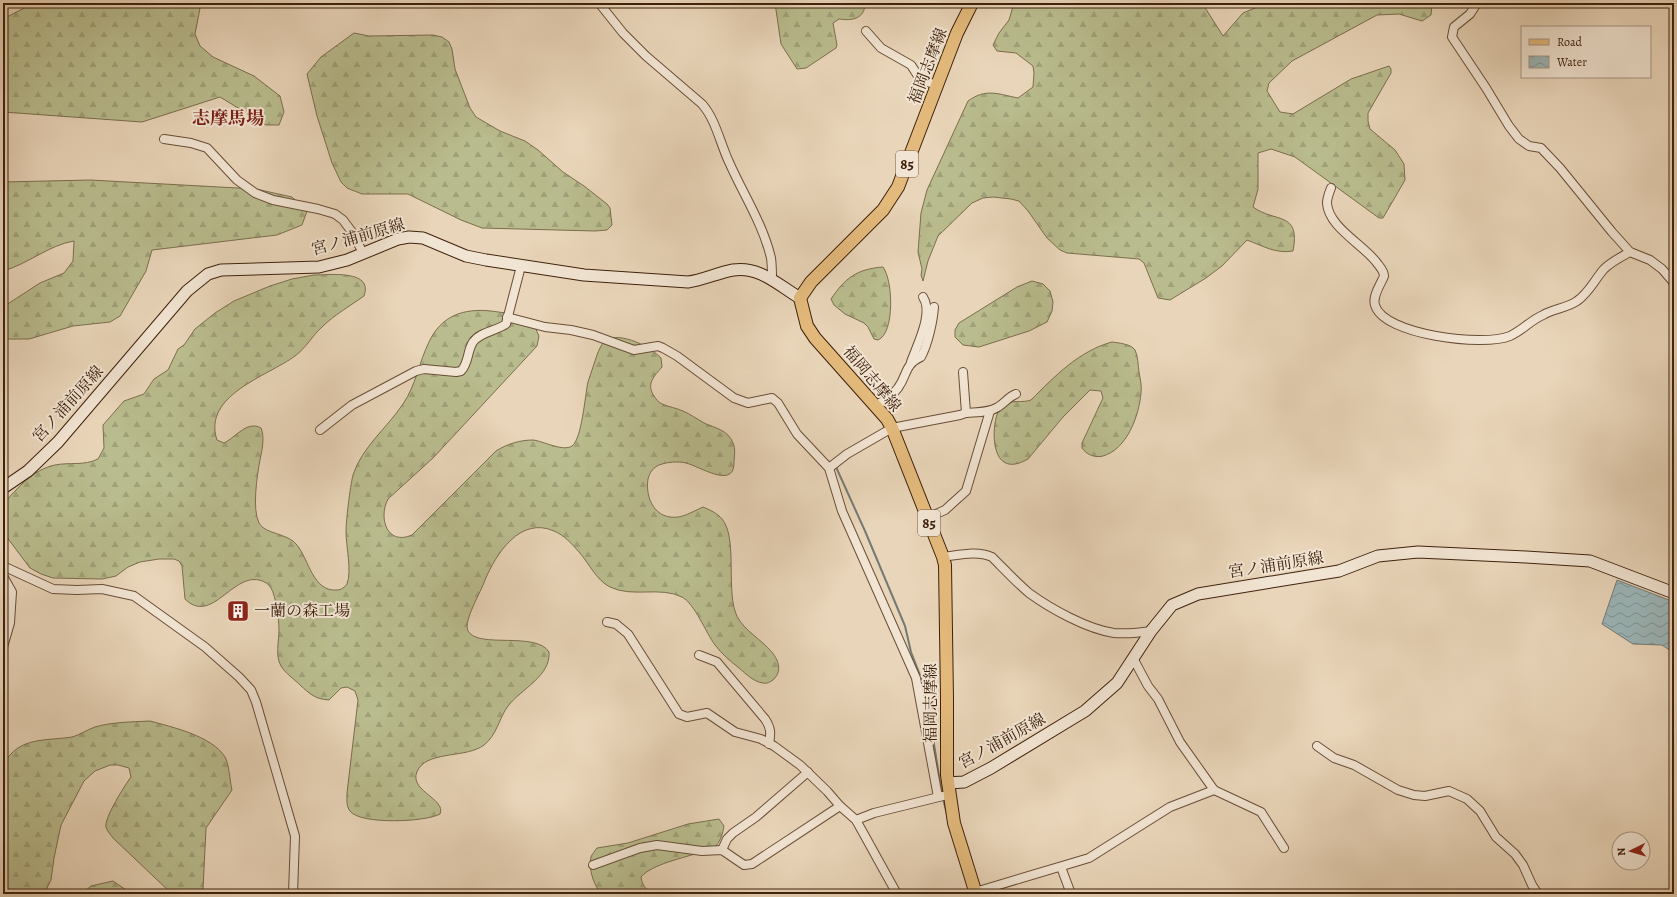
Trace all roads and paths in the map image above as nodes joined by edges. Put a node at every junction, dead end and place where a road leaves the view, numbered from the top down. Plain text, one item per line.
1 (599, 3) edge
2 (972, 3) edge
3 (1477, 3) edge
4 (866, 31) dead end
5 (936, 85) junction
6 (164, 139) dead end
7 (1331, 188) dead end
8 (1630, 252) junction
9 (363, 253) junction
10 (521, 266) junction
11 (772, 280) junction
12 (1674, 283) edge
13 (923, 297) dead end
14 (800, 298) junction
15 (934, 307) dead end
16 (507, 317) junction
17 (911, 362) junction
18 (963, 372) dead end
19 (1016, 394) dead end
20 (876, 405) junction
21 (990, 411) junction
22 (966, 413) junction
23 (892, 428) junction
24 (320, 430) dead end
25 (829, 468) junction
26 (3, 488) edge
27 (927, 518) junction
28 (943, 557) junction
29 (3, 566) edge
30 (3, 576) edge
31 (1674, 593) edge
32 (607, 622) dead end
33 (1151, 631) junction
34 (3, 647) edge
35 (699, 655) dead end
36 (1133, 658) junction
37 (769, 744) junction
38 (1317, 746) dead end
39 (808, 772) junction
40 (1214, 790) junction
41 (945, 792) junction
42 (840, 806) junction
43 (856, 820) junction
44 (1284, 848) dead end
45 (722, 850) junction
46 (593, 865) dead end
47 (1061, 867) junction
48 (976, 893) edge
49 (292, 894) edge
50 (897, 894) edge
51 (1071, 894) edge
52 (1538, 894) edge

1 - 11 street
2 - 5 main road, 福岡志摩線 / 85
3 - 8 street
4 - 5 street
5 - 14 main road, 福岡志摩線 / 85
6 - 9 street
7 - 8 street
8 - 12 street
9 - 10 main road, 宮ノ浦前原線
9 - 26 main road, 宮ノ浦前原線
10 - 11 main road, 宮ノ浦前原線
10 - 16 street
11 - 14 main road, 宮ノ浦前原線
13 - 17 street
14 - 20 main road, 福岡志摩線 / 85
15 - 17 street
16 - 24 street
16 - 25 street
17 - 20 street
18 - 22 street
19 - 21 street
20 - 23 main road, 福岡志摩線 / 85
21 - 22 street
21 - 27 street
22 - 23 street
23 - 25 street
23 - 27 main road, 福岡志摩線 / 85
25 - 41 street
27 - 28 main road, 福岡志摩線 / 85
28 - 33 street
28 - 41 main road, 福岡志摩線 / 85
29 - 49 street
30 - 34 street
31 - 33 main road, 宮ノ浦前原線
32 - 37 street
33 - 36 main road, 宮ノ浦前原線
35 - 37 street
36 - 40 street
36 - 41 main road, 宮ノ浦前原線
37 - 39 street
38 - 52 street
39 - 42 street
39 - 45 street
40 - 44 street
40 - 47 street
41 - 43 street
41 - 48 main road, 福岡志摩線 / 85
42 - 43 street
42 - 45 street
43 - 50 street
45 - 46 street
47 - 48 street
47 - 51 street

